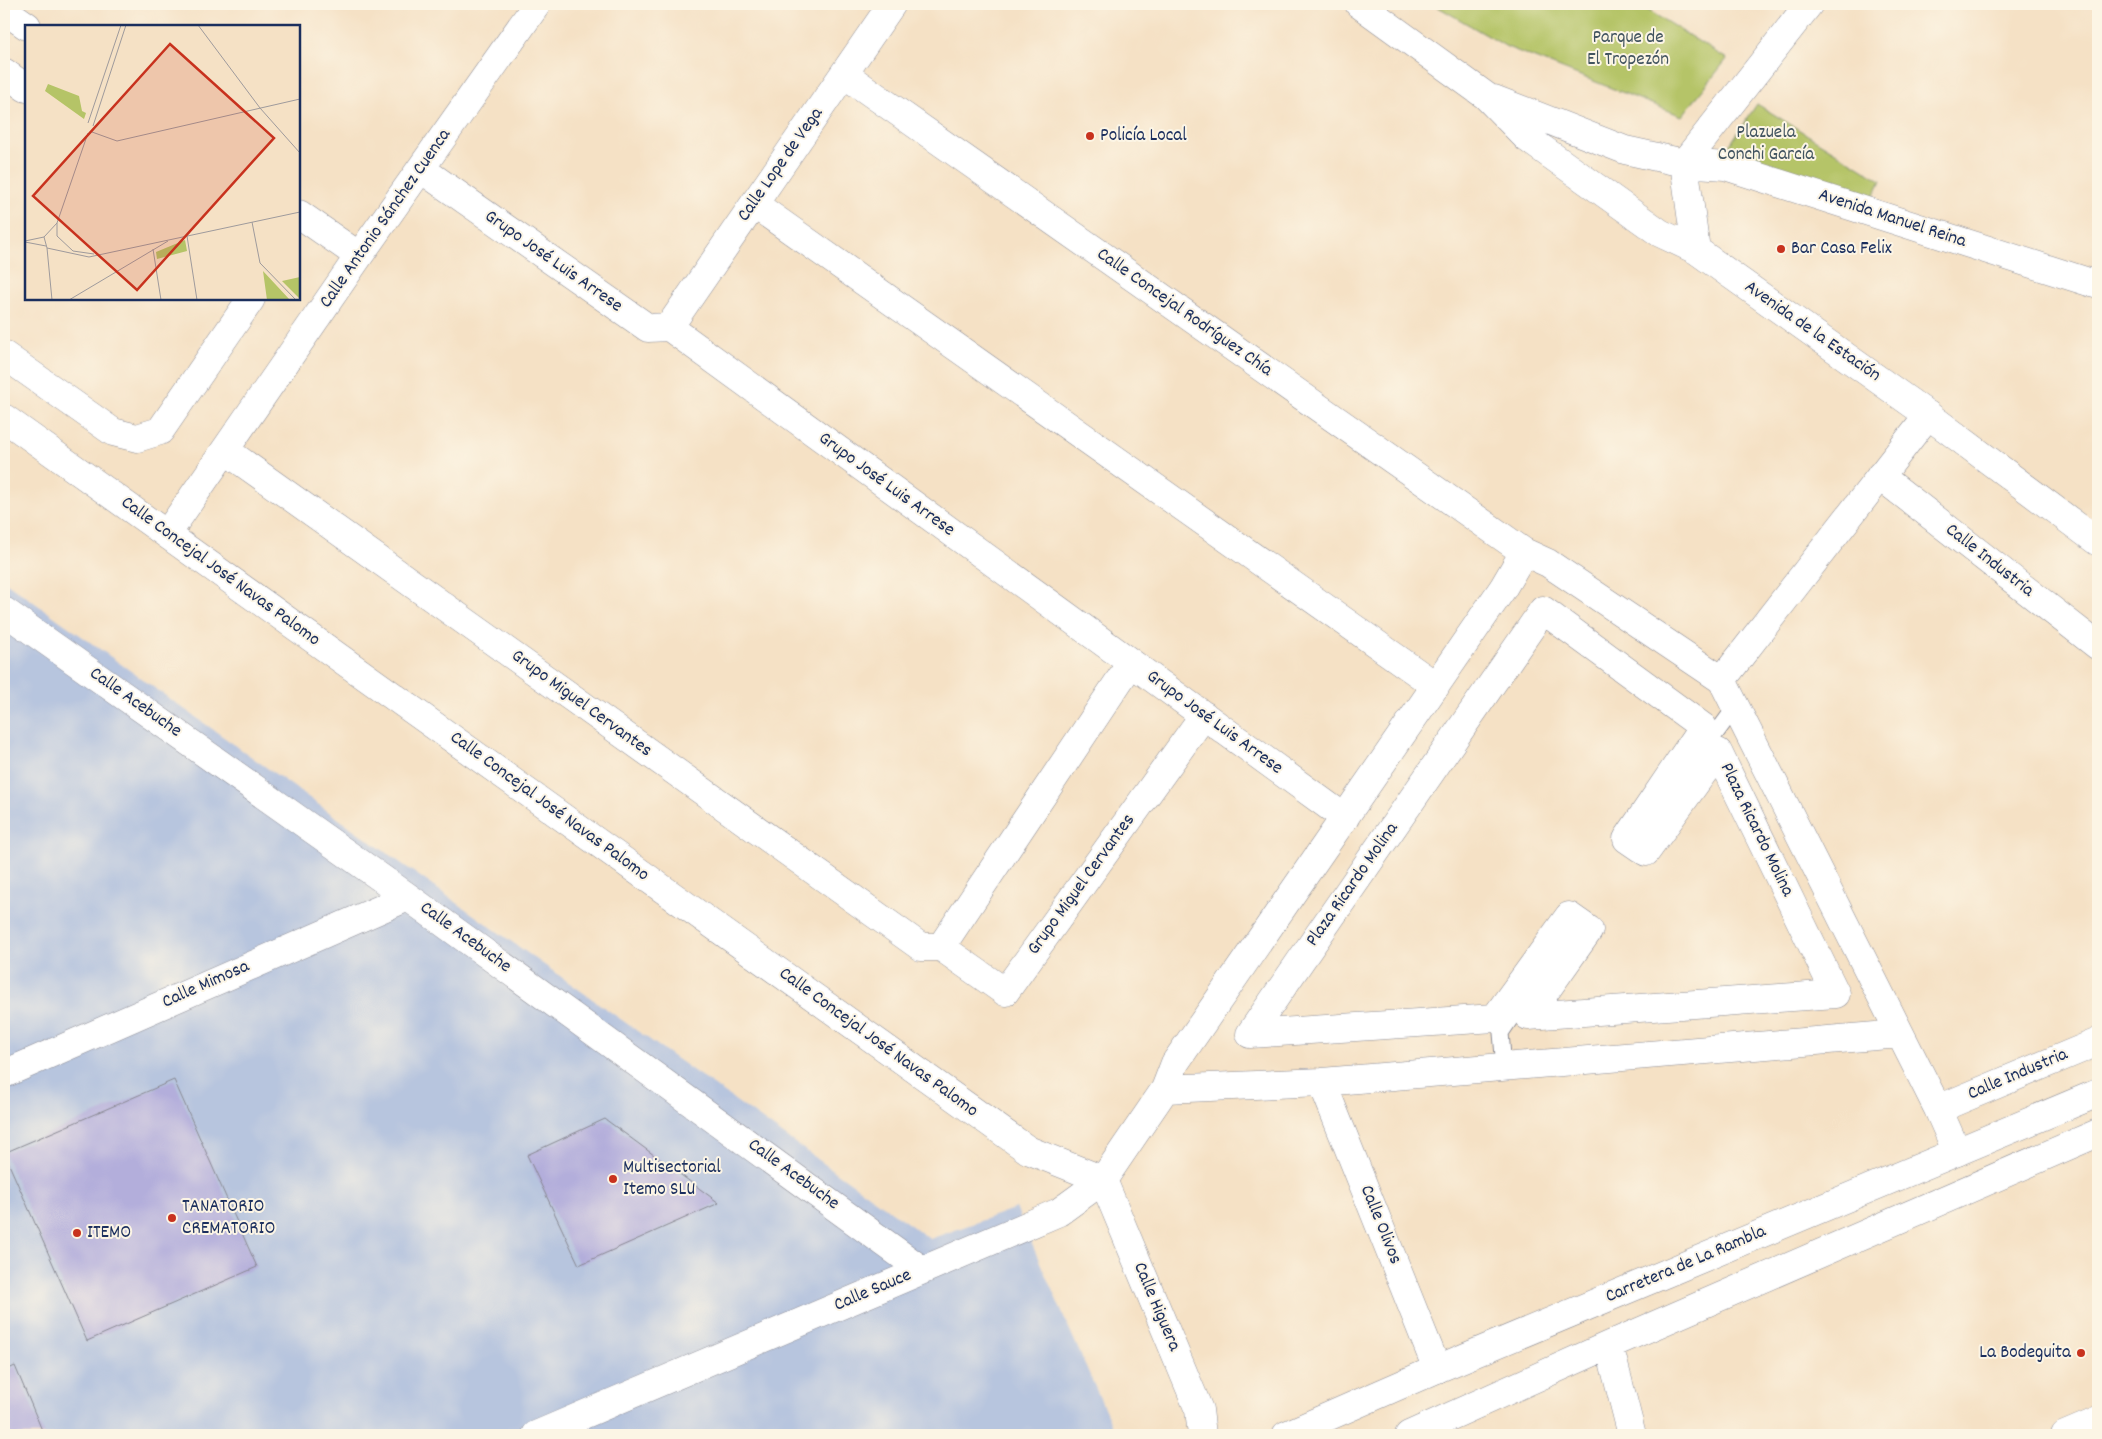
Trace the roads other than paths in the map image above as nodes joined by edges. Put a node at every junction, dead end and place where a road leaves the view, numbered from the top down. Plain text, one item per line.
1 (537, 4) edge
2 (892, 4) edge
3 (1360, 4) edge
4 (1809, 4) edge
5 (4, 10) edge
6 (26, 25) edge
7 (4, 72) edge
8 (844, 74) junction
9 (25, 87) edge
10 (1486, 96) junction
11 (1684, 162) junction
12 (421, 169) junction
13 (754, 204) junction
14 (300, 215) edge
15 (1696, 250) junction
16 (359, 256) junction
17 (2098, 285) edge
18 (251, 300) edge
19 (670, 327) junction
20 (4, 356) edge
21 (1928, 415) junction
22 (4, 418) edge
23 (225, 450) junction
24 (1880, 476) junction
25 (167, 534) junction
26 (2096, 542) edge
27 (1524, 552) junction
28 (4, 611) edge
29 (2098, 646) edge
30 (1131, 663) junction
31 (1722, 680) junction
32 (1436, 686) junction
33 (1736, 706) junction
34 (1204, 715) junction
35 (1345, 818) junction
36 (1640, 838) dead end
37 (408, 897) junction
38 (1574, 928) dead end
39 (941, 947) junction
40 (1250, 1034) joint
41 (1900, 1034) junction
42 (2098, 1042) edge
43 (1504, 1067) junction
44 (4, 1074) edge
45 (1322, 1082) junction
46 (1165, 1089) junction
47 (2093, 1096) edge
48 (1938, 1109) junction
49 (2098, 1123) edge
50 (2098, 1133) edge
51 (1957, 1152) junction
52 (1103, 1180) junction
53 (922, 1270) junction
54 (1608, 1346) junction
55 (1437, 1369) junction
56 (2098, 1421) edge
57 (536, 1435) edge
58 (1202, 1435) edge
59 (1286, 1435) edge
60 (1410, 1435) edge
61 (1632, 1435) edge
62 (2065, 1435) edge

1 - 12 street, Calle Antonio Sánchez Cuenca
2 - 8 street, Calle Lope de Vega
3 - 10 street, Avenida de la Estación
4 - 11 street
5 - 6 street
7 - 9 street
8 - 13 street, Calle Lope de Vega
8 - 27 street, Calle Concejal Rodríguez Chía
10 - 11 street, Avenida de la Estación
10 - 15 street, Avenida de la Estación
11 - 15 street
11 - 17 street, Avenida Manuel Reina
12 - 16 street, Calle Antonio Sánchez Cuenca
12 - 19 street, Grupo José Luis Arrese
13 - 19 street, Calle Lope de Vega
13 - 32 street
14 - 16 street
15 - 21 street, Avenida de la Estación
16 - 23 street, Calle Antonio Sánchez Cuenca
18 - 20 street
19 - 30 street, Grupo José Luis Arrese
21 - 24 street
21 - 26 street
22 - 25 street, Calle Concejal José Navas Palomo
23 - 25 street, Calle Antonio Sánchez Cuenca
23 - 39 street, Grupo Miguel Cervantes
24 - 29 street, Calle Industria
24 - 31 street
25 - 52 street, Calle Concejal José Navas Palomo
27 - 31 street, Plaza Ricardo Molina
27 - 32 street
28 - 37 street, Calle Acebuche
30 - 34 street, Grupo José Luis Arrese
30 - 39 street
31 - 33 street, Plaza Ricardo Molina
32 - 35 street
33 - 36 lane
33 - 41 street, Plaza Ricardo Molina
34 - 35 street, Grupo José Luis Arrese
34 - 39 street, Grupo Miguel Cervantes
35 - 46 street
37 - 44 street, Calle Mimosa
37 - 53 street, Calle Acebuche
38 - 43 lane
40 - 40 street, Plaza Ricardo Molina
41 - 43 street
41 - 48 street, Plaza Ricardo Molina
42 - 48 street, Calle Industria
43 - 45 street
45 - 46 street
45 - 55 street, Calle Olivos
46 - 52 street, Calle Sauce
47 - 49 street, Carretera de La Rambla
47 - 51 street, Carretera de La Rambla
48 - 51 street, Plaza Ricardo Molina
50 - 54 street
51 - 55 street, Carretera de La Rambla
52 - 53 street, Calle Sauce
52 - 58 street, Calle Higuera
53 - 57 street, Calle Sauce
54 - 60 street
54 - 61 street
55 - 59 street, Carretera de La Rambla
56 - 62 street

